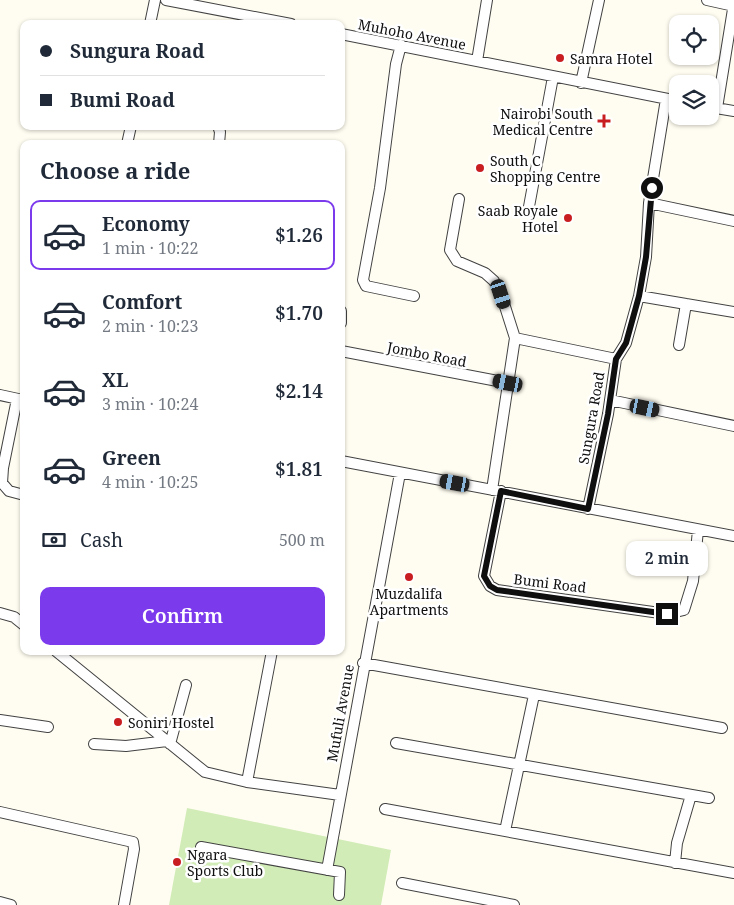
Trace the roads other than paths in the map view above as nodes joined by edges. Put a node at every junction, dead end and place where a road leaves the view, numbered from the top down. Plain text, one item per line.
1 (155, 0) edge
2 (166, 0) edge
3 (487, 0) edge
4 (599, 0) edge
5 (707, 0) edge
6 (734, 4) edge
7 (151, 20) edge
8 (270, 20) edge
9 (345, 35) edge
10 (401, 45) junction
11 (477, 61) junction
12 (552, 77) junction
13 (719, 81) edge
14 (581, 83) junction
15 (666, 99) junction
16 (669, 100) edge
17 (719, 108) edge
18 (734, 111) edge
19 (459, 200) dead end
20 (649, 203) junction
21 (528, 212) dead end
22 (734, 221) edge
23 (414, 296) dead end
24 (639, 296) junction
25 (686, 304) junction
26 (734, 312) edge
27 (515, 338) junction
28 (679, 345) dead end
29 (345, 352) edge
30 (616, 359) junction
31 (508, 383) junction
32 (0, 395) edge
33 (20, 399) edge
34 (610, 400) junction
35 (20, 403) edge
36 (734, 426) edge
37 (345, 462) edge
38 (400, 472) junction
39 (496, 491) junction
40 (20, 494) edge
41 (588, 509) junction
42 (698, 530) junction
43 (734, 536) edge
44 (0, 613) edge
45 (20, 622) edge
46 (61, 655) edge
47 (271, 655) edge
48 (363, 663) junction
49 (186, 685) dead end
50 (534, 695) junction
51 (0, 720) edge
52 (48, 727) dead end
53 (722, 728) dead end
54 (168, 742) junction
55 (396, 743) dead end
56 (94, 744) dead end
57 (519, 766) junction
58 (247, 782) junction
59 (340, 795) junction
60 (691, 795) junction
61 (710, 798) dead end
62 (385, 809) dead end
63 (0, 812) edge
64 (505, 831) junction
65 (201, 847) dead end
66 (675, 862) junction
67 (327, 870) junction
68 (734, 873) edge
69 (402, 883) dead end
70 (339, 895) dead end
71 (468, 901) edge
72 (0, 902) edge
73 (11, 905) edge
74 (124, 905) edge
75 (514, 905) edge

1 - 7 street
2 - 8 street
3 - 11 street
4 - 14 street
5 - 6 street
6 - 13 street
9 - 10 street, Muhoho Avenue
10 - 11 street, Muhoho Avenue
10 - 23 street
11 - 12 street, Muhoho Avenue
12 - 14 street, Muhoho Avenue
12 - 21 street
14 - 15 street, Muhoho Avenue
15 - 16 street, Muhoho Avenue
15 - 20 street, Sungura Road
17 - 18 street
19 - 27 street
20 - 22 street
20 - 24 street, Sungura Road
24 - 25 street
24 - 30 street, Sungura Road
25 - 26 street
25 - 28 street
27 - 30 street
27 - 31 street
29 - 31 street, Jombo Road
30 - 34 street, Sungura Road
31 - 39 street
32 - 33 street
34 - 36 street
34 - 41 street, Sungura Road
35 - 40 street
37 - 38 street
38 - 39 street
38 - 48 street, Mufuli Avenue
39 - 41 street
39 - 42 street, Bumi Road
41 - 42 street
42 - 43 street
44 - 45 street
46 - 54 street
47 - 58 street
48 - 50 street
48 - 59 street, Mufuli Avenue
49 - 54 street
50 - 53 street
50 - 57 street
51 - 52 street
54 - 56 street
54 - 58 street
55 - 57 street
57 - 60 street
57 - 64 street
58 - 59 street
59 - 67 street, Mufuli Avenue
60 - 61 street
60 - 66 street
62 - 64 street
63 - 74 street
64 - 66 street
65 - 67 street
66 - 68 street
67 - 70 street
69 - 71 street
71 - 75 street
72 - 73 street

